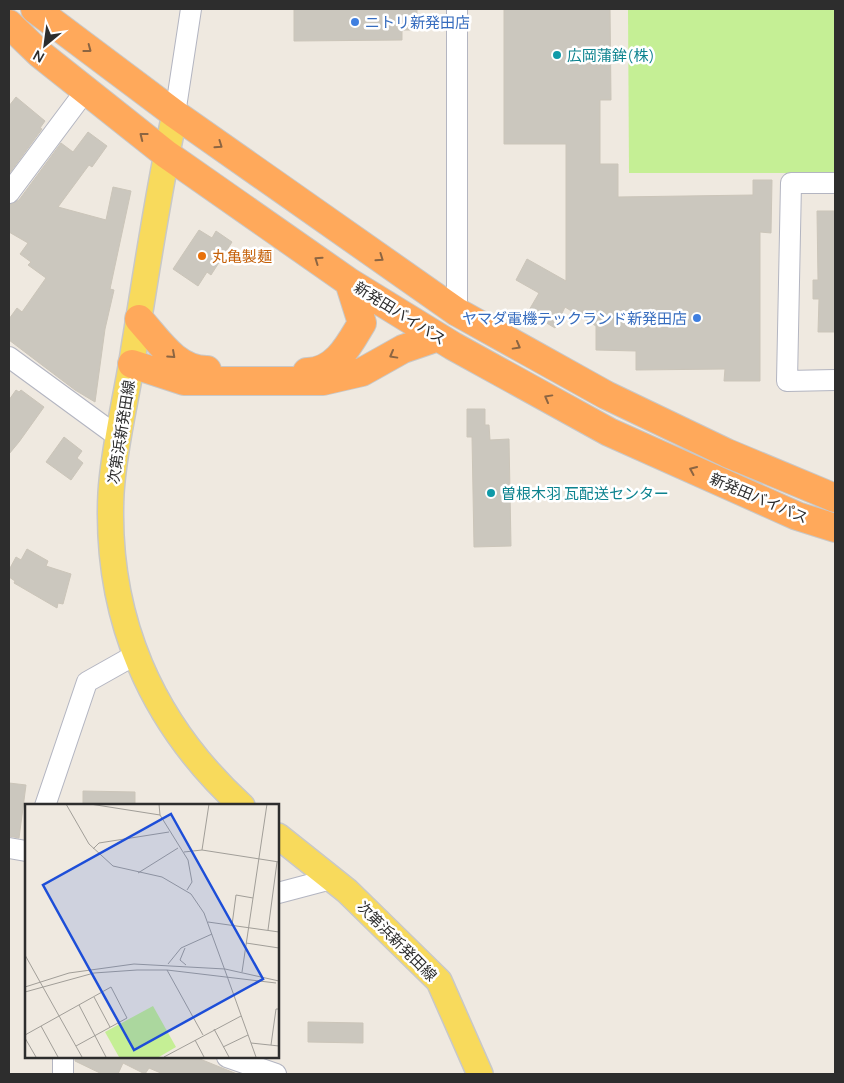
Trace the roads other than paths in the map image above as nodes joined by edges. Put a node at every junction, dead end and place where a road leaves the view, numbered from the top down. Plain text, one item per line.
1 (35, 9) edge
2 (191, 9) edge
3 (457, 9) edge
4 (9, 24) edge
5 (86, 90) junction
6 (175, 114) junction
7 (166, 154) junction
8 (835, 183) edge
9 (9, 193) edge
10 (349, 282) junction
11 (457, 312) junction
12 (139, 319) junction
13 (438, 337) junction
14 (9, 357) edge
15 (132, 364) junction
16 (835, 380) edge
17 (117, 436) junction
18 (835, 498) edge
19 (835, 528) edge
20 (135, 655) junction
21 (46, 804) edge
22 (240, 804) edge
23 (279, 837) edge
24 (9, 848) edge
25 (25, 851) edge
26 (331, 879) junction
27 (279, 893) edge
28 (64, 1058) edge
29 (231, 1058) edge
30 (63, 1074) edge
31 (276, 1074) edge
32 (480, 1074) edge

1 -> 6 highway, 新発田バイパス
2 - 6 street
3 - 11 street
4 - 5 highway, 新発田バイパス
7 -> 5 highway, 新発田バイパス
5 - 9 street
6 - 7 main road, 次第浜新発田線
6 -> 11 highway, 新発田バイパス
10 -> 7 highway, 新発田バイパス
7 - 12 main road, 次第浜新発田線
8 - 16 street
12 -> 10 highway
10 - 13 highway, 新発田バイパス
11 -> 18 highway, 新発田バイパス
12 - 15 main road, 次第浜新発田線
13 -> 15 highway
19 -> 13 highway, 新発田バイパス
14 - 17 street
15 - 17 main road, 次第浜新発田線
17 - 20 main road, 次第浜新発田線
20 - 21 street
20 - 22 main road, 次第浜新発田線
23 - 26 main road, 次第浜新発田線
24 - 25 street
26 - 27 street
26 - 32 main road, 次第浜新発田線
28 - 30 street
29 - 31 street

